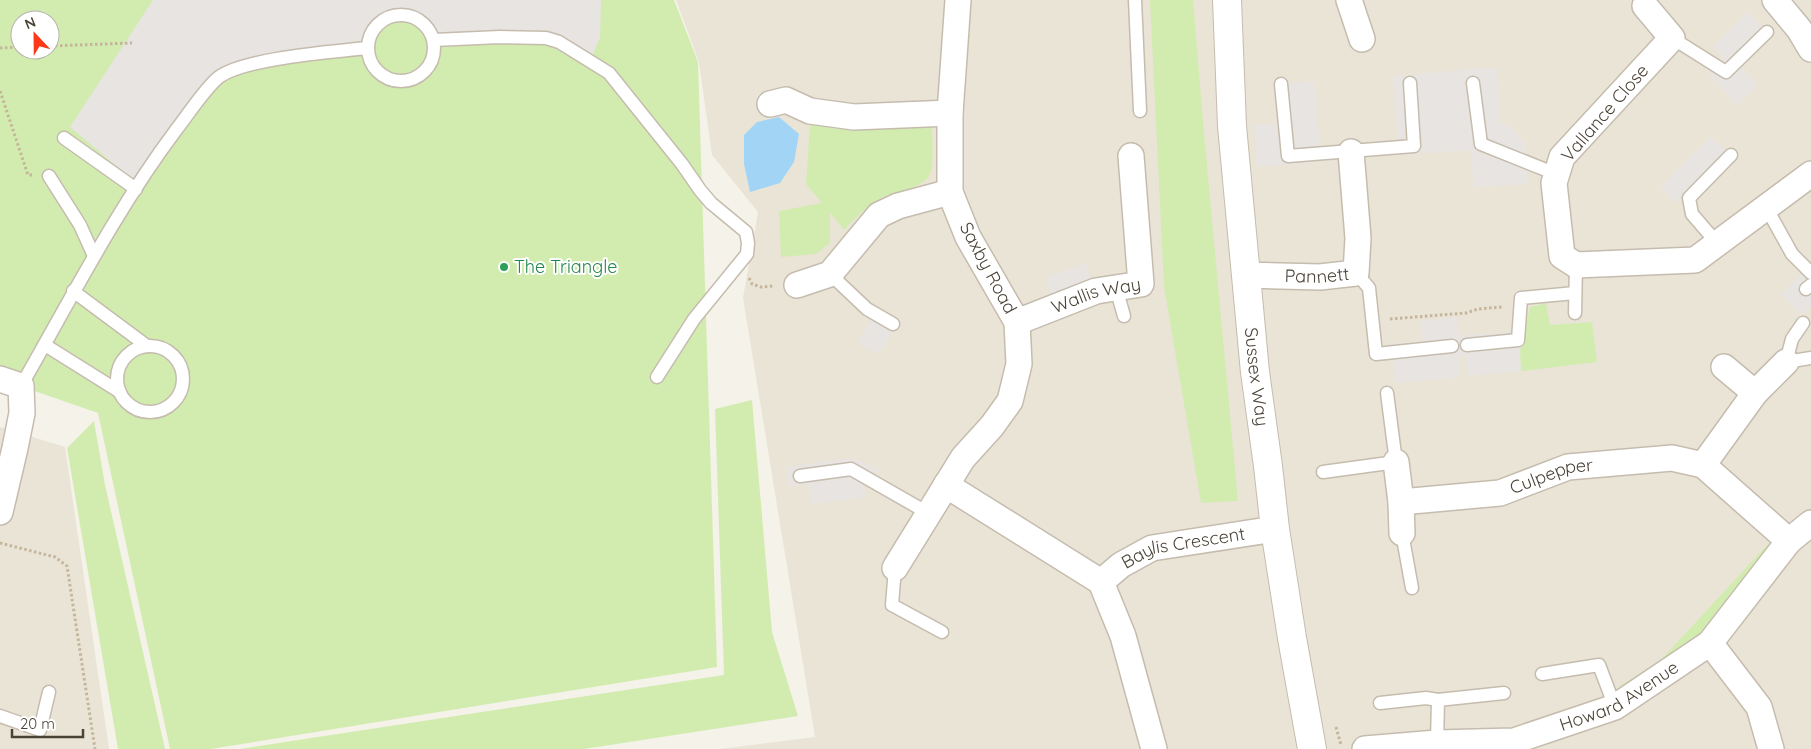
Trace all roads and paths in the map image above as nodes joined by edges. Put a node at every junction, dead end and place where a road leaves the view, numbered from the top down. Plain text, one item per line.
1 (958, 0) edge
2 (1135, 0) edge
3 (1227, 0) edge
4 (1775, 0) edge
5 (1355, 2) edge
6 (1643, 3) edge
7 (1767, 32) dead end
8 (1807, 33) edge
9 (1672, 38) junction
10 (1362, 39) dead end
11 (434, 40) junction
12 (132, 43) dead end
13 (60, 46) edge
14 (368, 48) junction
15 (1410, 83) dead end
16 (1473, 83) dead end
17 (1281, 84) dead end
18 (0, 90) edge
19 (770, 104) dead end
20 (1140, 111) dead end
21 (950, 113) junction
22 (64, 138) dead end
23 (1351, 152) junction
24 (1731, 155) dead end
25 (1131, 156) dead end
26 (1556, 174) junction
27 (1811, 174) edge
28 (49, 176) joint
29 (136, 189) junction
30 (950, 192) junction
31 (1766, 207) junction
32 (1717, 244) junction
33 (94, 256) junction
34 (742, 262) junction
35 (1576, 265) junction
36 (1356, 273) junction
37 (1811, 273) edge
38 (830, 274) junction
39 (1246, 275) junction
40 (796, 284) joint
41 (1116, 288) junction
42 (73, 292) junction
43 (1574, 293) junction
44 (1521, 298) junction
45 (1575, 313) dead end
46 (1124, 316) dead end
47 (1372, 319) junction
48 (1018, 322) junction
49 (1803, 323) dead end
50 (893, 324) dead end
51 (45, 345) junction
52 (1467, 345) dead end
53 (147, 346) junction
54 (1452, 346) dead end
55 (1811, 358) edge
56 (1786, 362) junction
57 (1724, 367) dead end
58 (657, 377) dead end
59 (11, 383) edge
60 (120, 392) junction
61 (1755, 393) junction
62 (1387, 394) dead end
63 (1396, 462) junction
64 (1702, 465) junction
65 (1324, 472) dead end
66 (800, 476) dead end
67 (946, 485) junction
68 (1401, 502) junction
69 (0, 512) edge
70 (928, 513) junction
71 (1811, 523) edge
72 (1274, 529) junction
73 (1402, 533) joint
74 (1789, 541) junction
75 (0, 543) edge
76 (895, 568) joint
77 (1101, 582) junction
78 (1412, 588) dead end
79 (942, 632) dead end
80 (1710, 643) junction
81 (1542, 674) dead end
82 (49, 692) dead end
83 (1504, 693) dead end
84 (1438, 700) junction
85 (1380, 703) dead end
86 (1615, 707) junction
87 (0, 716) edge
88 (1437, 743) junction
89 (1514, 745) edge
90 (95, 749) edge
91 (1154, 749) edge
92 (1312, 749) edge
93 (1365, 749) edge
94 (1772, 749) edge

1 - 21 street, Saxby Road
2 - 20 lane
3 - 39 street, Sussex Way
4 - 8 street
5 - 10 street
6 - 9 street
7 - 9 lane
9 - 26 street, Vallance Close
11 - 14 lane
11 - 14 lane
11 - 34 lane
12 - 13 path
14 - 29 lane
15 - 23 lane
16 - 26 lane
17 - 23 lane
18 - 28 path
19 - 21 street
21 - 30 street, Saxby Road
22 - 29 lane
23 - 36 street, Pannett
24 - 32 lane
25 - 41 street, Wallis Way
26 - 35 street, Vallance Close
27 - 31 street
28 - 33 lane
29 - 33 lane
30 - 38 street
30 - 48 street, Saxby Road
31 - 32 street
31 - 37 lane
32 - 35 street
33 - 42 lane
34 - 40 path
34 - 58 lane
35 - 43 lane
36 - 39 street, Pannett
36 - 47 lane
38 - 40 street
38 - 50 lane
39 - 72 street, Sussex Way
41 - 46 lane
41 - 48 street, Wallis Way
42 - 51 lane
42 - 53 lane
43 - 44 lane
43 - 45 lane
44 - 47 path
44 - 52 lane
47 - 54 lane
48 - 67 street, Saxby Road
49 - 56 lane
51 - 59 lane
51 - 60 lane
53 - 60 lane
53 - 60 lane
55 - 56 lane
56 - 61 street
57 - 61 street
59 - 69 street
61 - 64 street
62 - 63 lane
63 - 65 lane
63 - 68 street
64 - 68 street, Culpepper
64 - 74 street, Culpepper
66 - 70 lane
67 - 70 street, Saxby Road
67 - 77 street, Baylis Crescent
68 - 73 street
70 - 76 street, Saxby Road
71 - 74 street, Howard Avenue
72 - 77 street, Baylis Crescent
72 - 92 street, Sussex Way
73 - 78 lane
74 - 80 street, Howard Avenue
75 - 90 path
76 - 79 lane
77 - 91 street, Baylis Crescent
80 - 86 street, Howard Avenue
80 - 94 street
81 - 86 lane
82 - 87 lane
83 - 84 lane
84 - 85 lane
84 - 88 lane
86 - 89 street, Howard Avenue
88 - 89 street, Howard Avenue
88 - 93 street, Howard Avenue

